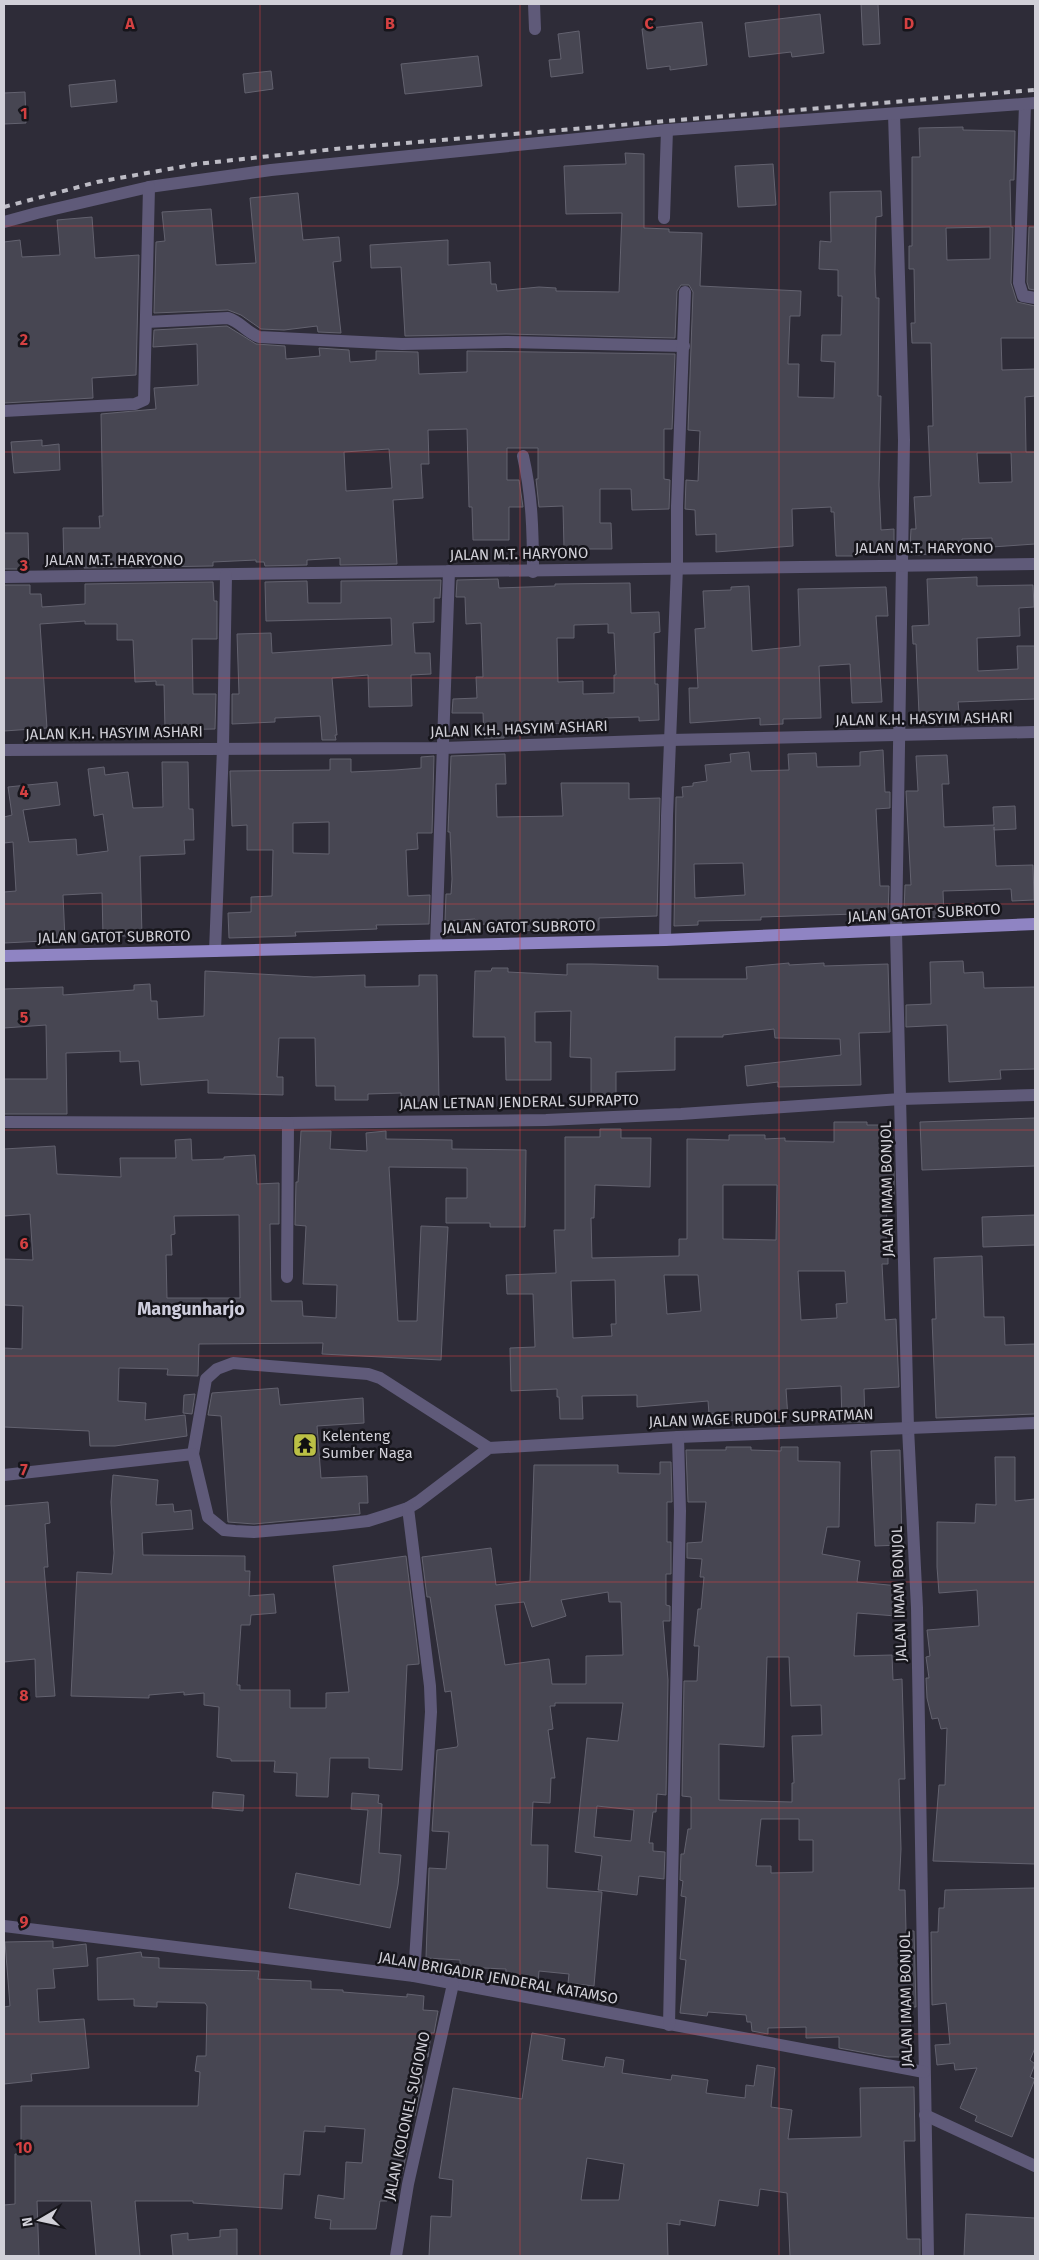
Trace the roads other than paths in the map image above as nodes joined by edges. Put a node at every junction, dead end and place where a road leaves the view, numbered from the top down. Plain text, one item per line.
1 (534, 4) edge
2 (535, 29) dead end
3 (1030, 104) edge
4 (894, 114) junction
5 (667, 130) junction
6 (149, 187) junction
7 (664, 218) dead end
8 (4, 222) edge
9 (685, 292) dead end
10 (1035, 298) edge
11 (146, 322) junction
12 (684, 346) junction
13 (4, 411) edge
14 (523, 456) dead end
15 (1035, 564) edge
16 (901, 565) junction
17 (677, 567) junction
18 (449, 571) junction
19 (533, 572) junction
20 (226, 575) junction
21 (4, 577) edge
22 (1035, 732) edge
23 (898, 736) junction
24 (670, 740) junction
25 (223, 748) junction
26 (443, 748) junction
27 (4, 750) edge
28 (1035, 924) edge
29 (896, 931) junction
30 (665, 940) junction
31 (436, 945) junction
32 (215, 951) junction
33 (4, 956) edge
34 (1035, 1095) edge
35 (901, 1099) junction
36 (4, 1122) edge
37 (288, 1124) junction
38 (287, 1277) dead end
39 (1035, 1424) edge
40 (908, 1428) junction
41 (678, 1437) junction
42 (489, 1448) junction
43 (193, 1454) junction
44 (4, 1475) edge
45 (408, 1508) junction
46 (4, 1926) edge
47 (414, 1976) junction
48 (453, 1984) junction
49 (669, 2025) junction
50 (924, 2072) junction
51 (925, 2115) junction
52 (1035, 2166) edge
53 (396, 2256) edge
54 (928, 2256) edge

1 - 2 street
3 - 4 street
3 - 10 street
4 - 5 street
4 - 16 street, JALAN IMAM BONJOL
5 - 6 street
5 - 7 street
6 - 8 street
6 - 11 street
9 - 12 street
11 - 12 street
11 - 13 street
12 - 17 street
14 - 19 street
15 - 16 street, JALAN M.T. HARYONO
16 - 17 street, JALAN M.T. HARYONO
16 - 23 street, JALAN IMAM BONJOL
17 - 19 street, JALAN M.T. HARYONO
17 - 24 street
18 - 19 street, JALAN M.T. HARYONO
18 - 20 street, JALAN M.T. HARYONO
18 - 26 street
20 - 21 street, JALAN M.T. HARYONO
20 - 25 street
22 - 23 street, JALAN K.H. HASYIM ASHARI
23 - 24 street, JALAN K.H. HASYIM ASHARI
23 - 29 street, JALAN IMAM BONJOL
24 - 26 street, JALAN K.H. HASYIM ASHARI
24 - 30 street
25 - 26 street, JALAN K.H. HASYIM ASHARI
25 - 27 street, JALAN K.H. HASYIM ASHARI
25 - 32 street
26 - 31 street
28 - 29 main road, JALAN GATOT SUBROTO
29 - 30 main road, JALAN GATOT SUBROTO
29 - 35 street, JALAN IMAM BONJOL
30 - 31 main road, JALAN GATOT SUBROTO
31 - 32 main road, JALAN GATOT SUBROTO
32 - 33 main road, JALAN GATOT SUBROTO
34 - 35 street, JALAN LETNAN JENDERAL SUPRAPTO
35 - 37 street, JALAN LETNAN JENDERAL SUPRAPTO
35 - 40 street, JALAN IMAM BONJOL
36 - 37 street, JALAN LETNAN JENDERAL SUPRAPTO
37 - 38 street
39 - 40 street, JALAN WAGE RUDOLF SUPRATMAN
40 - 41 street, JALAN WAGE RUDOLF SUPRATMAN
40 - 50 street, JALAN IMAM BONJOL
41 - 42 street, JALAN WAGE RUDOLF SUPRATMAN
41 - 49 street
42 - 43 street
42 - 45 street
43 - 44 street
43 - 45 street
45 - 47 street
46 - 47 street, JALAN BRIGADIR JENDERAL KATAMSO
47 - 48 street, JALAN BRIGADIR JENDERAL KATAMSO
48 - 49 street, JALAN BRIGADIR JENDERAL KATAMSO
48 - 53 street, JALAN KOLONEL SUGIONO
49 - 50 street, JALAN BRIGADIR JENDERAL KATAMSO
50 - 51 street, JALAN IMAM BONJOL
51 - 52 street
51 - 54 street, JALAN IMAM BONJOL

